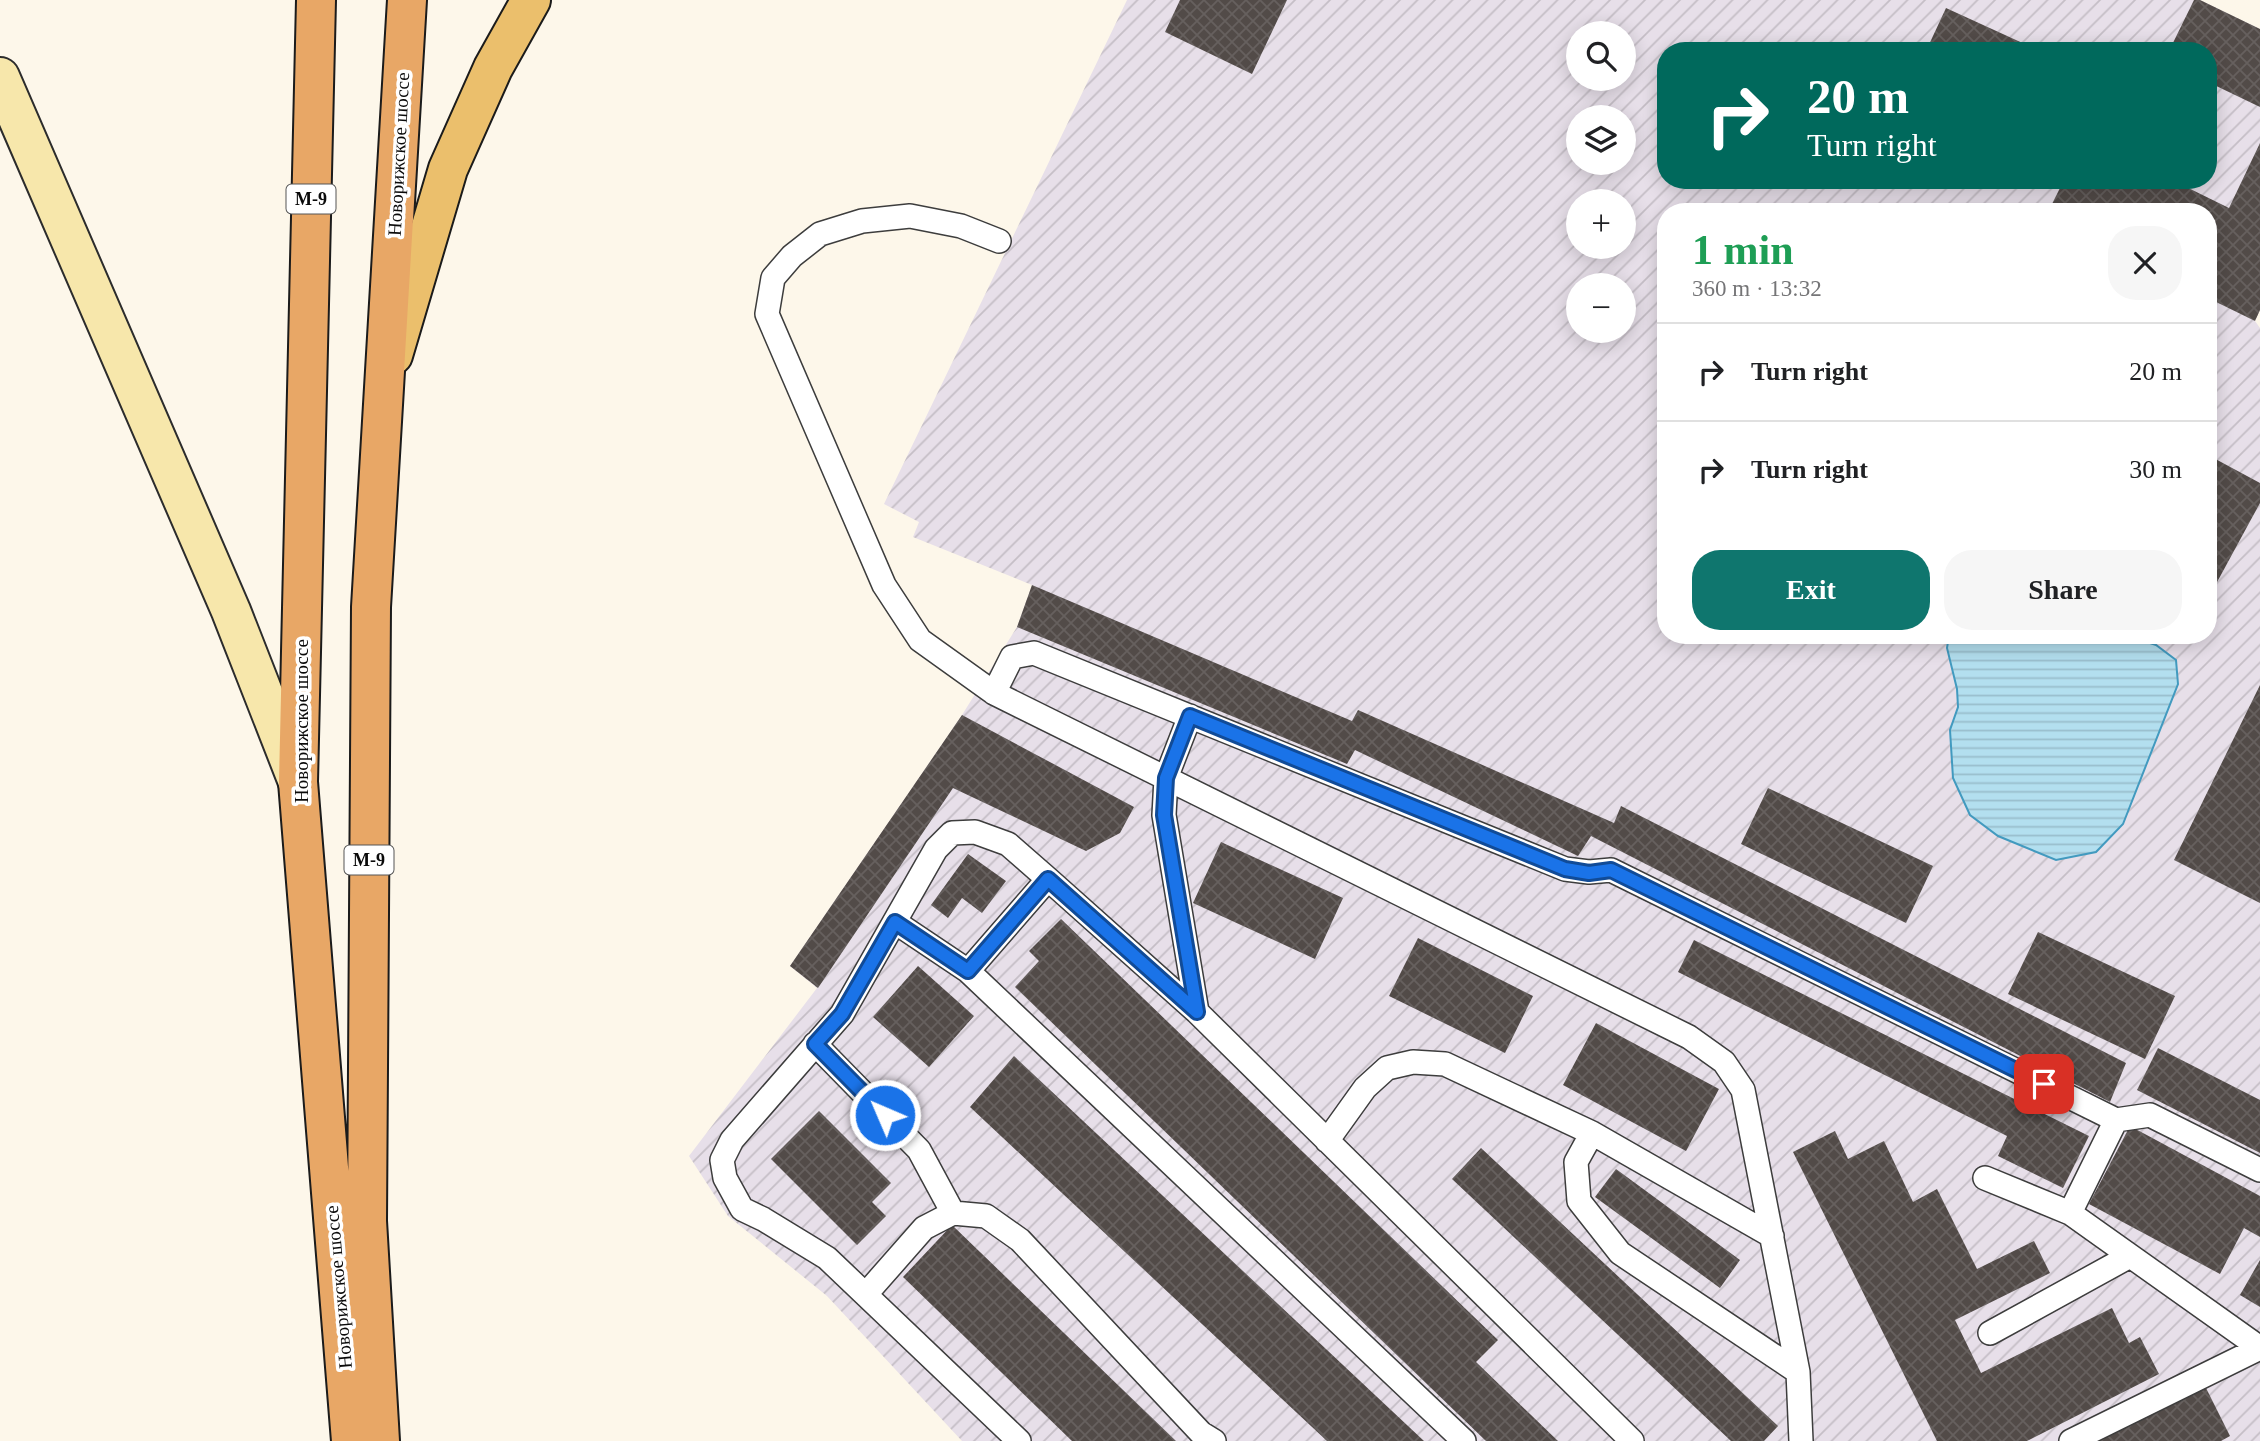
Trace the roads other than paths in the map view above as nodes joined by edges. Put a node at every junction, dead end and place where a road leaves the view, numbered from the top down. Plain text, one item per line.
1 (316, 0) edge
2 (407, 0) edge
3 (531, 0) edge
4 (0, 77) edge
5 (999, 241) dead end
6 (385, 384) junction
7 (994, 693) junction
8 (1190, 716) junction
9 (1166, 778) junction
10 (298, 782) junction
11 (1048, 879) junction
12 (895, 922) junction
13 (968, 971) junction
14 (1197, 1012) junction
15 (815, 1044) junction
16 (2116, 1120) junction
17 (1592, 1133) junction
18 (1327, 1141) junction
19 (2260, 1170) edge
20 (1985, 1178) dead end
21 (953, 1213) junction
22 (2070, 1213) junction
23 (1772, 1236) junction
24 (2130, 1256) junction
25 (866, 1294) junction
26 (1990, 1333) dead end
27 (2260, 1348) edge
28 (1798, 1373) junction
29 (351, 1441) edge
30 (380, 1441) edge
31 (1019, 1441) edge
32 (1214, 1441) edge
33 (1464, 1441) edge
34 (1632, 1441) edge
35 (1801, 1441) edge
36 (2071, 1441) edge

1 - 10 highway, Новорижское шоссе / М-9
2 - 6 highway, Новорижское шоссе / М-9
3 - 6 main road
4 - 10 main road
5 - 7 lane
6 - 30 highway, Новорижское шоссе / М-9
7 - 8 lane
7 - 9 lane
8 - 9 lane
8 - 16 lane
9 - 14 lane
9 - 23 lane
10 - 29 highway, Новорижское шоссе / М-9
11 - 12 lane
11 - 13 lane
11 - 14 lane
12 - 13 lane
12 - 15 lane
13 - 33 lane
14 - 18 lane
15 - 21 lane
15 - 25 lane
16 - 19 lane
16 - 22 lane
17 - 18 lane
17 - 23 lane
17 - 28 lane
18 - 34 lane
20 - 22 lane
21 - 25 lane
21 - 32 lane
22 - 24 lane
23 - 28 lane
24 - 26 lane
24 - 27 lane
25 - 31 lane
27 - 36 lane
28 - 35 lane

